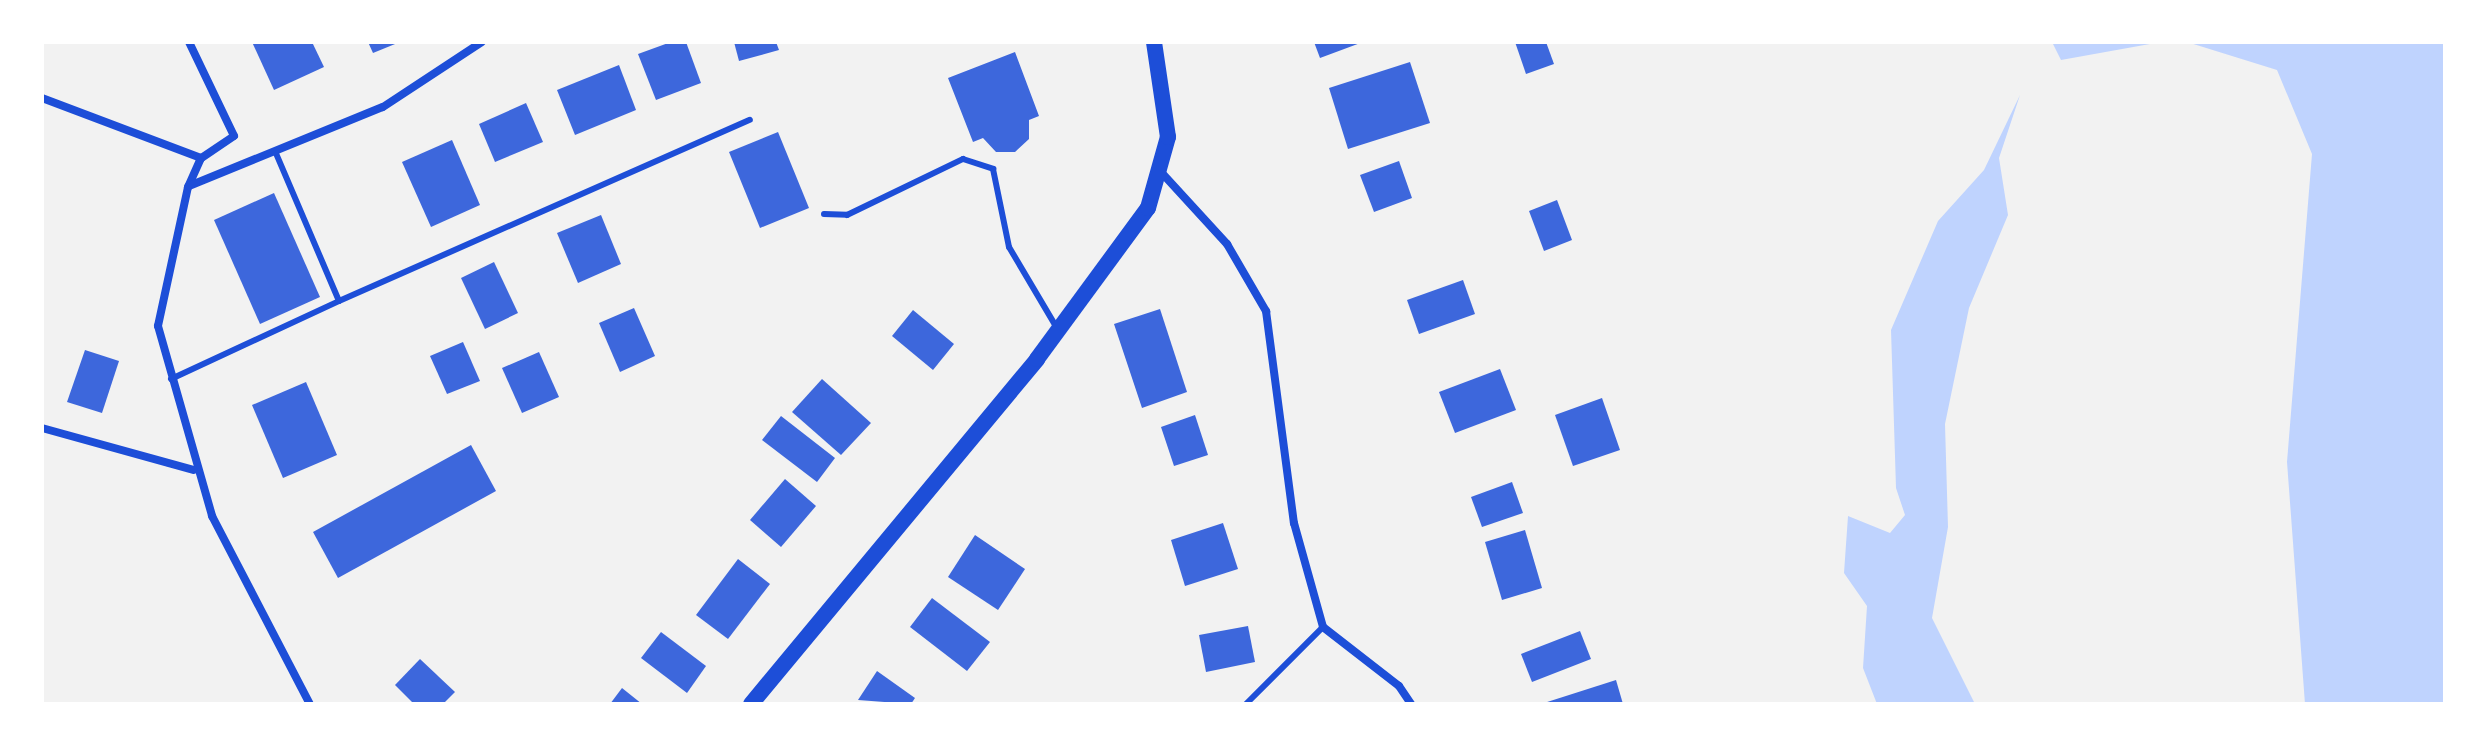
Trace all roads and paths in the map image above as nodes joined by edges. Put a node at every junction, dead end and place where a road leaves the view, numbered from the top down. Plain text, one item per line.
1 (189, 42) edge
2 (482, 42) edge
3 (1154, 42) edge
4 (42, 98) edge
5 (750, 120) dead end
6 (275, 151) junction
7 (201, 158) junction
8 (1161, 172) junction
9 (188, 187) junction
10 (824, 214) dead end
11 (339, 301) junction
12 (1059, 330) junction
13 (171, 379) junction
14 (42, 428) edge
15 (193, 470) junction
16 (1323, 627) junction
17 (310, 704) edge
18 (751, 704) edge
19 (1246, 704) edge
20 (1411, 704) edge

1 - 7 street
2 - 6 street
3 - 8 main road
4 - 7 street
5 - 11 lane
6 - 9 street
6 - 11 lane
7 - 9 street
8 - 12 main road
8 - 16 street
9 - 13 street
10 - 12 lane
11 - 13 lane
12 - 18 main road
13 - 15 street
14 - 15 street
15 - 17 street
16 - 19 lane
16 - 20 street

